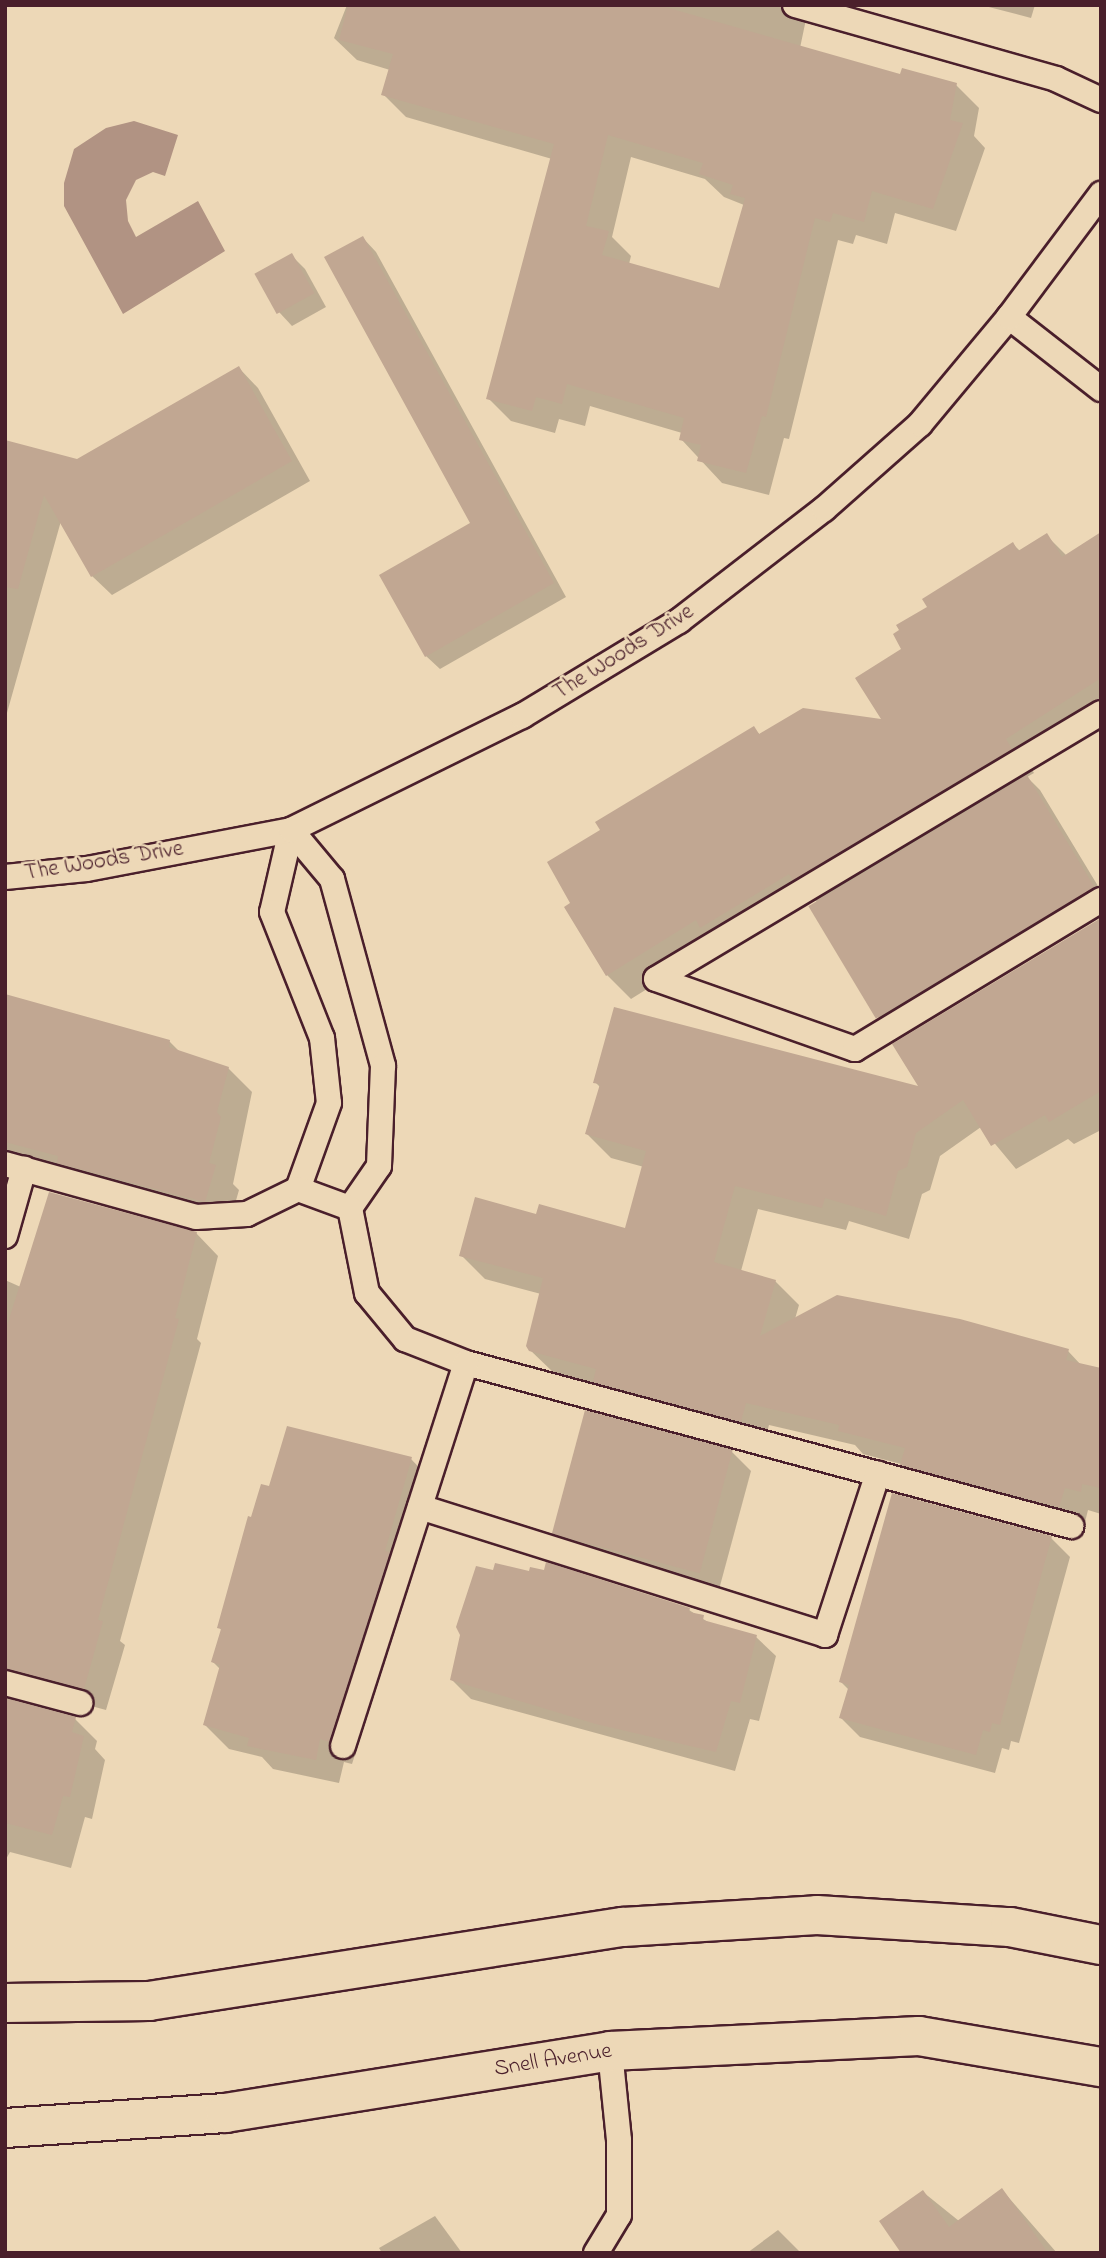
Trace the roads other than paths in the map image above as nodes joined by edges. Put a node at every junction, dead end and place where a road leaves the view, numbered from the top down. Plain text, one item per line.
1 (795, 5) edge
2 (829, 10) edge
3 (1101, 100) edge
4 (1101, 194) edge
5 (1009, 317) junction
6 (1101, 389) edge
7 (1101, 713) edge
8 (291, 830) junction
9 (5, 877) edge
10 (1101, 900) edge
11 (15, 1167) edge
12 (298, 1189) junction
13 (350, 1208) junction
14 (5, 1236) edge
15 (466, 1363) junction
16 (878, 1473) junction
17 (420, 1507) junction
18 (1072, 1526) dead end
19 (5, 1683) edge
20 (80, 1703) dead end
21 (343, 1745) dead end
22 (1101, 1945) edge
23 (5, 2003) edge
24 (610, 2051) junction
25 (1101, 2067) edge
26 (5, 2128) edge
27 (596, 2253) edge

1 - 2 lane
2 - 3 lane
4 - 5 lane, The Woods Drive
5 - 6 lane
5 - 8 lane, The Woods Drive
7 - 10 lane
8 - 9 lane, The Woods Drive
8 - 12 lane
8 - 13 lane
11 - 12 lane
11 - 14 lane
12 - 13 lane
13 - 15 lane
15 - 16 lane
15 - 17 lane
16 - 17 lane
16 - 18 lane
17 - 21 lane
19 - 20 lane
22 - 23 main road
24 - 25 main road, Snell Avenue
24 - 26 main road, Snell Avenue
24 - 27 lane

